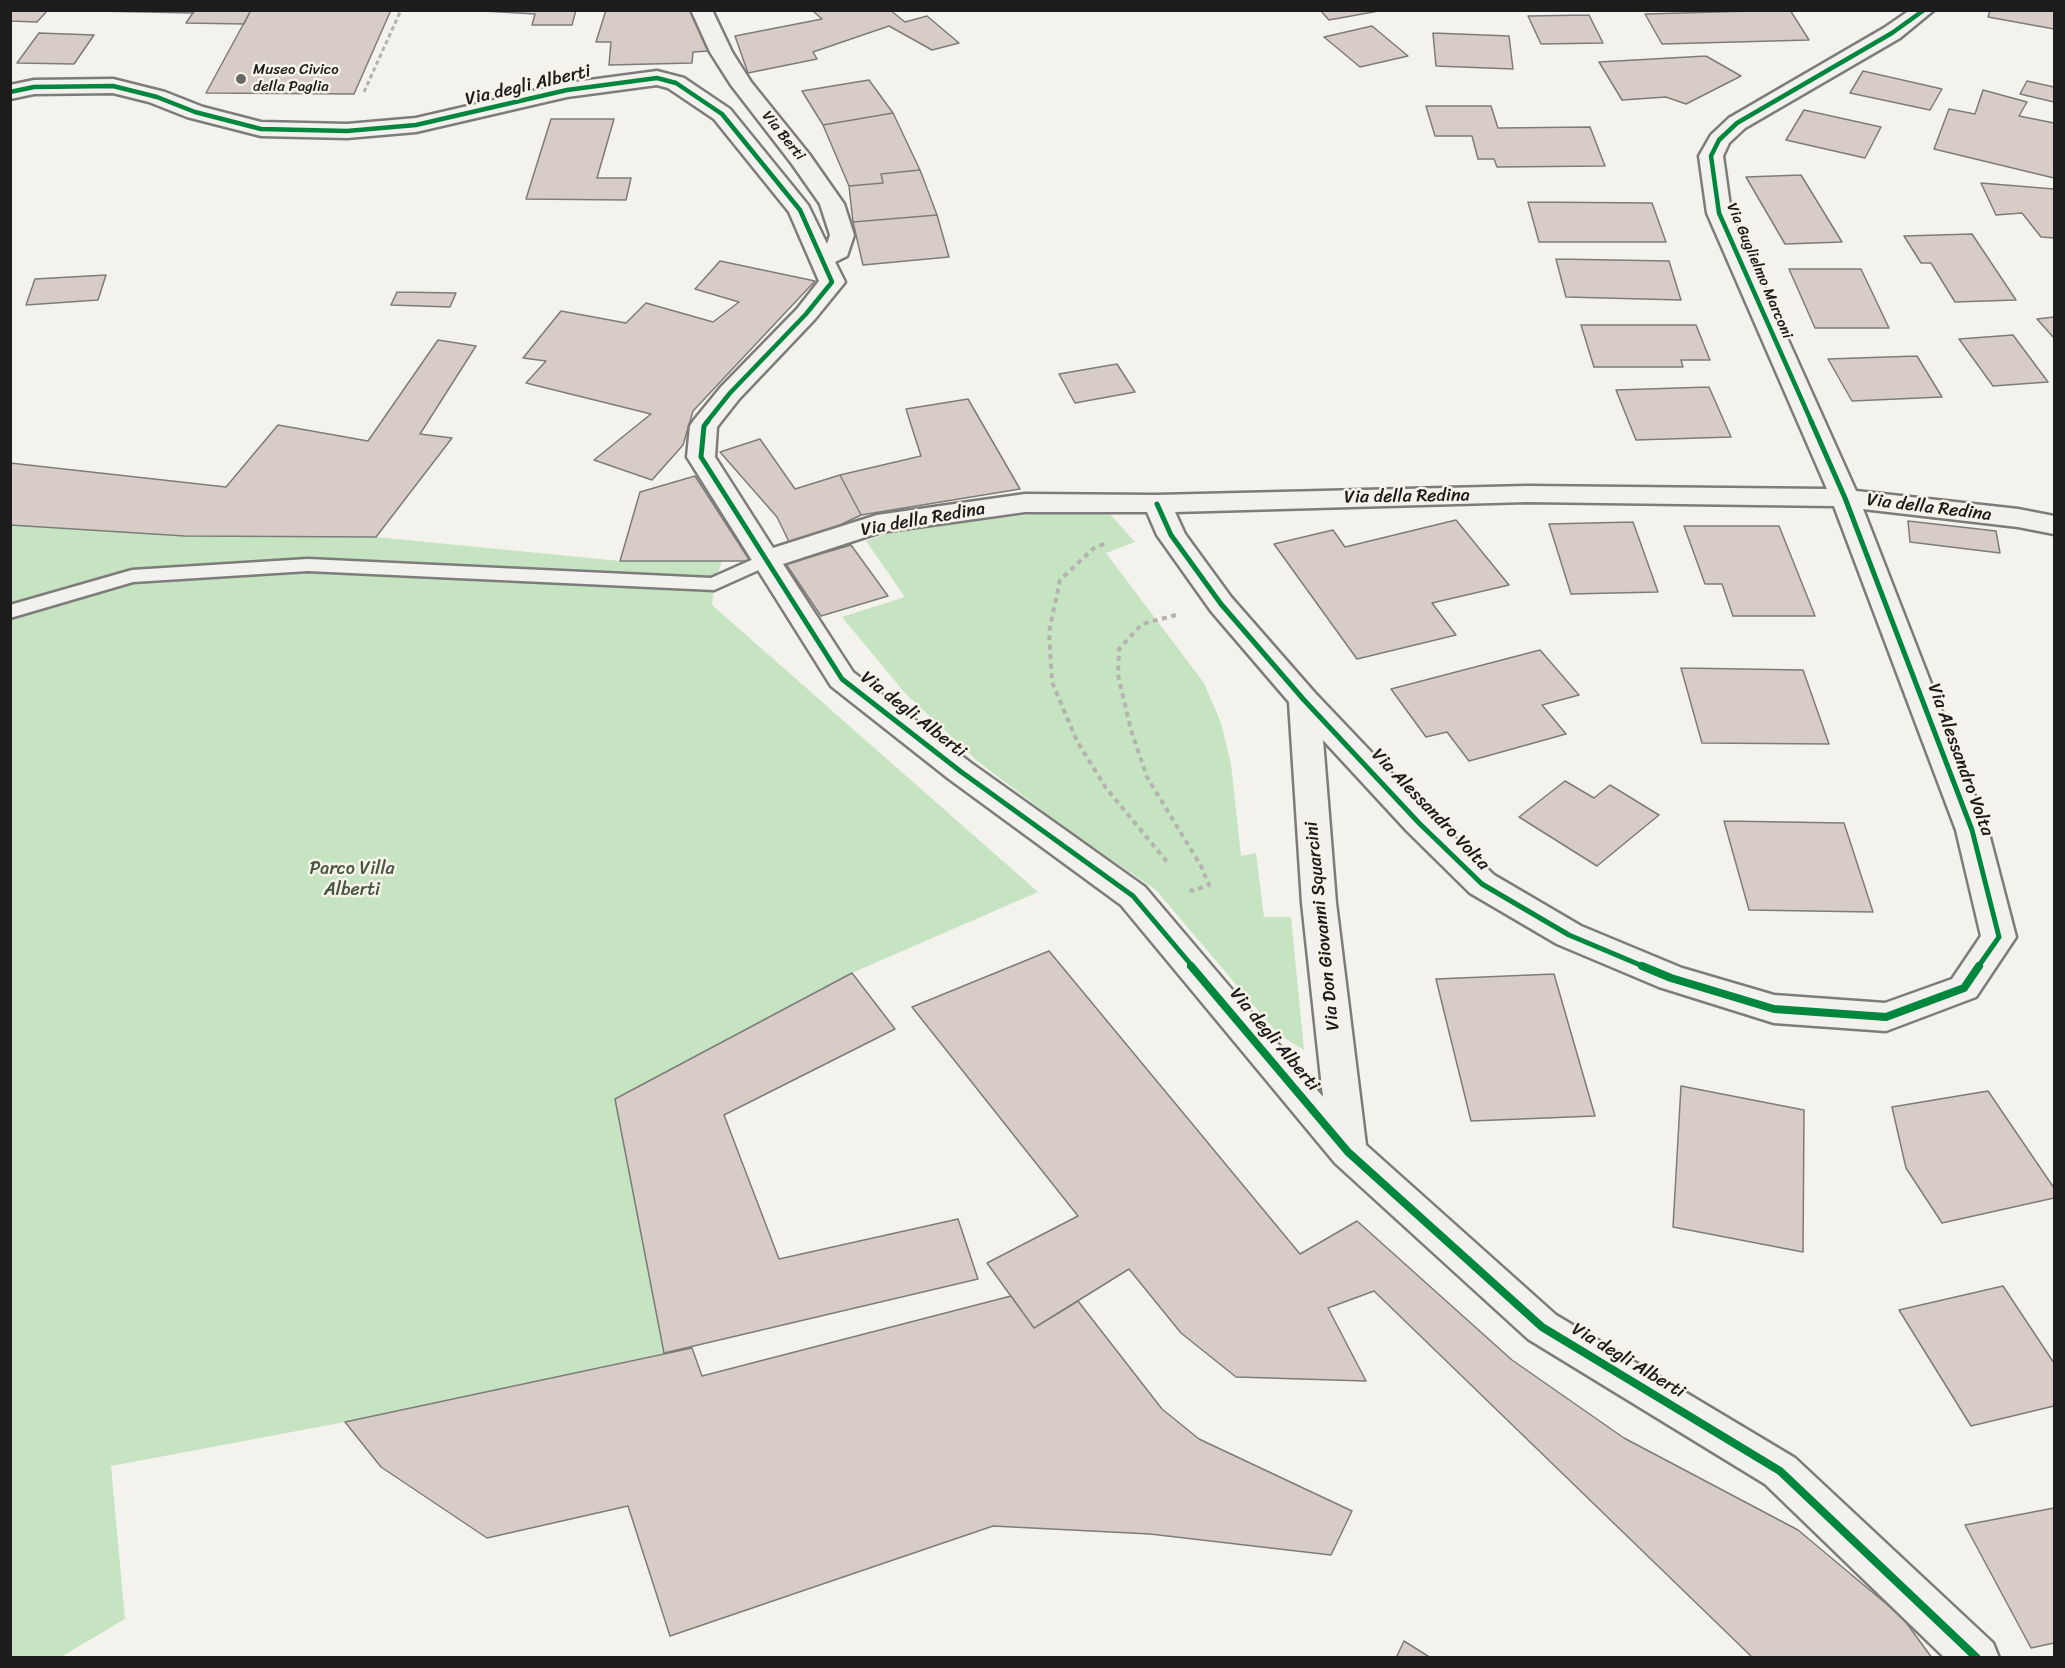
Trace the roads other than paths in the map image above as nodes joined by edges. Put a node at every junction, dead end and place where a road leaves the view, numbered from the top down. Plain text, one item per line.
1 (701, 10) edge
2 (1924, 10) edge
3 (10, 92) edge
4 (822, 259) junction
5 (1845, 498) junction
6 (1157, 504) junction
7 (2055, 525) edge
8 (765, 560) junction
9 (10, 612) edge
10 (1304, 700) junction
11 (1348, 1152) junction
12 (1977, 1658) edge

1 - 4 street, Via Berti
2 - 5 street, Via Guglielmo Marconi
3 - 4 street, Via degli Alberti
4 - 8 street, Via degli Alberti
5 - 6 street, Via della Redina
5 - 7 street, Via della Redina
5 - 10 street, Via Alessandro Volta
6 - 8 street, Via della Redina
6 - 10 street, Via Alessandro Volta
8 - 9 lane
8 - 11 street, Via degli Alberti
10 - 11 street, Via Don Giovanni Squarcini
11 - 12 street, Via degli Alberti

